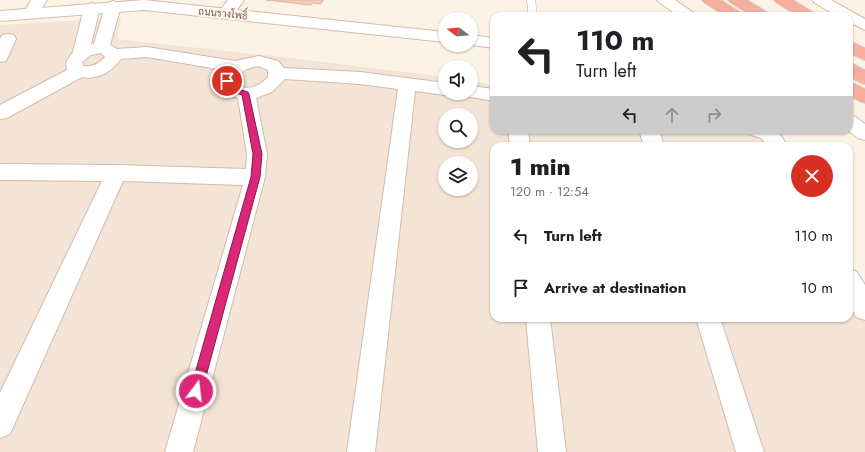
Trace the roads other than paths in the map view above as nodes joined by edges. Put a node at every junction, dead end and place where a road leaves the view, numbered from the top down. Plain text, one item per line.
1 (236, 0) edge
2 (531, 0) edge
3 (665, 0) edge
4 (710, 0) edge
5 (736, 0) edge
6 (769, 0) edge
7 (782, 0) edge
8 (820, 0) edge
9 (146, 3) edge
10 (113, 6) junction
11 (36, 7) edge
12 (92, 8) junction
13 (532, 12) edge
14 (683, 12) edge
15 (730, 12) edge
16 (756, 12) edge
17 (790, 12) edge
18 (802, 12) edge
19 (842, 12) edge
20 (226, 13) junction
21 (0, 16) edge
22 (853, 18) edge
23 (865, 25) edge
24 (438, 36) edge
25 (8, 38) dead end
26 (478, 41) edge
27 (853, 41) edge
28 (490, 42) edge
29 (853, 48) edge
30 (865, 48) edge
31 (107, 51) junction
32 (81, 54) junction
33 (865, 56) edge
34 (0, 57) edge
35 (237, 67) junction
36 (853, 70) edge
37 (79, 71) junction
38 (278, 73) junction
39 (865, 78) edge
40 (407, 84) junction
41 (438, 88) edge
42 (853, 90) edge
43 (478, 93) edge
44 (246, 94) junction
45 (490, 94) edge
46 (865, 97) edge
47 (0, 113) edge
48 (853, 125) edge
49 (865, 133) edge
50 (0, 172) edge
51 (116, 173) junction
52 (255, 177) junction
53 (853, 286) edge
54 (865, 309) edge
55 (538, 322) edge
56 (709, 322) edge
57 (0, 424) edge
58 (179, 452) edge
59 (361, 452) edge
60 (552, 452) edge
61 (750, 452) edge

1 - 20 street
2 - 13 lane
3 - 14 street
4 - 15 highway
5 - 16 highway
6 - 17 highway
7 - 18 highway
8 - 19 street
9 - 10 street, ถนนรางโพธิ์
9 - 20 street, ถนนรางโพธิ์
10 - 12 street, ถนนรางโพธิ์
10 - 31 street
11 - 12 street, ถนนรางโพธิ์
11 - 21 street, ถนนรางโพธิ์
12 - 32 street
20 - 24 street, ถนนรางโพธิ์
22 - 23 street
25 - 34 street
26 - 28 street
27 - 30 highway
29 - 33 highway
31 - 32 street
31 - 35 street
31 - 37 street
32 - 37 street
35 - 38 street
35 - 44 street
36 - 39 highway
37 - 47 street
38 - 40 street
38 - 44 street
40 - 41 street
40 - 59 street
42 - 46 highway
43 - 45 street
44 - 52 street
48 - 49 street
50 - 51 street
51 - 52 street
51 - 57 street
52 - 58 street
53 - 54 street
55 - 60 street
56 - 61 street

